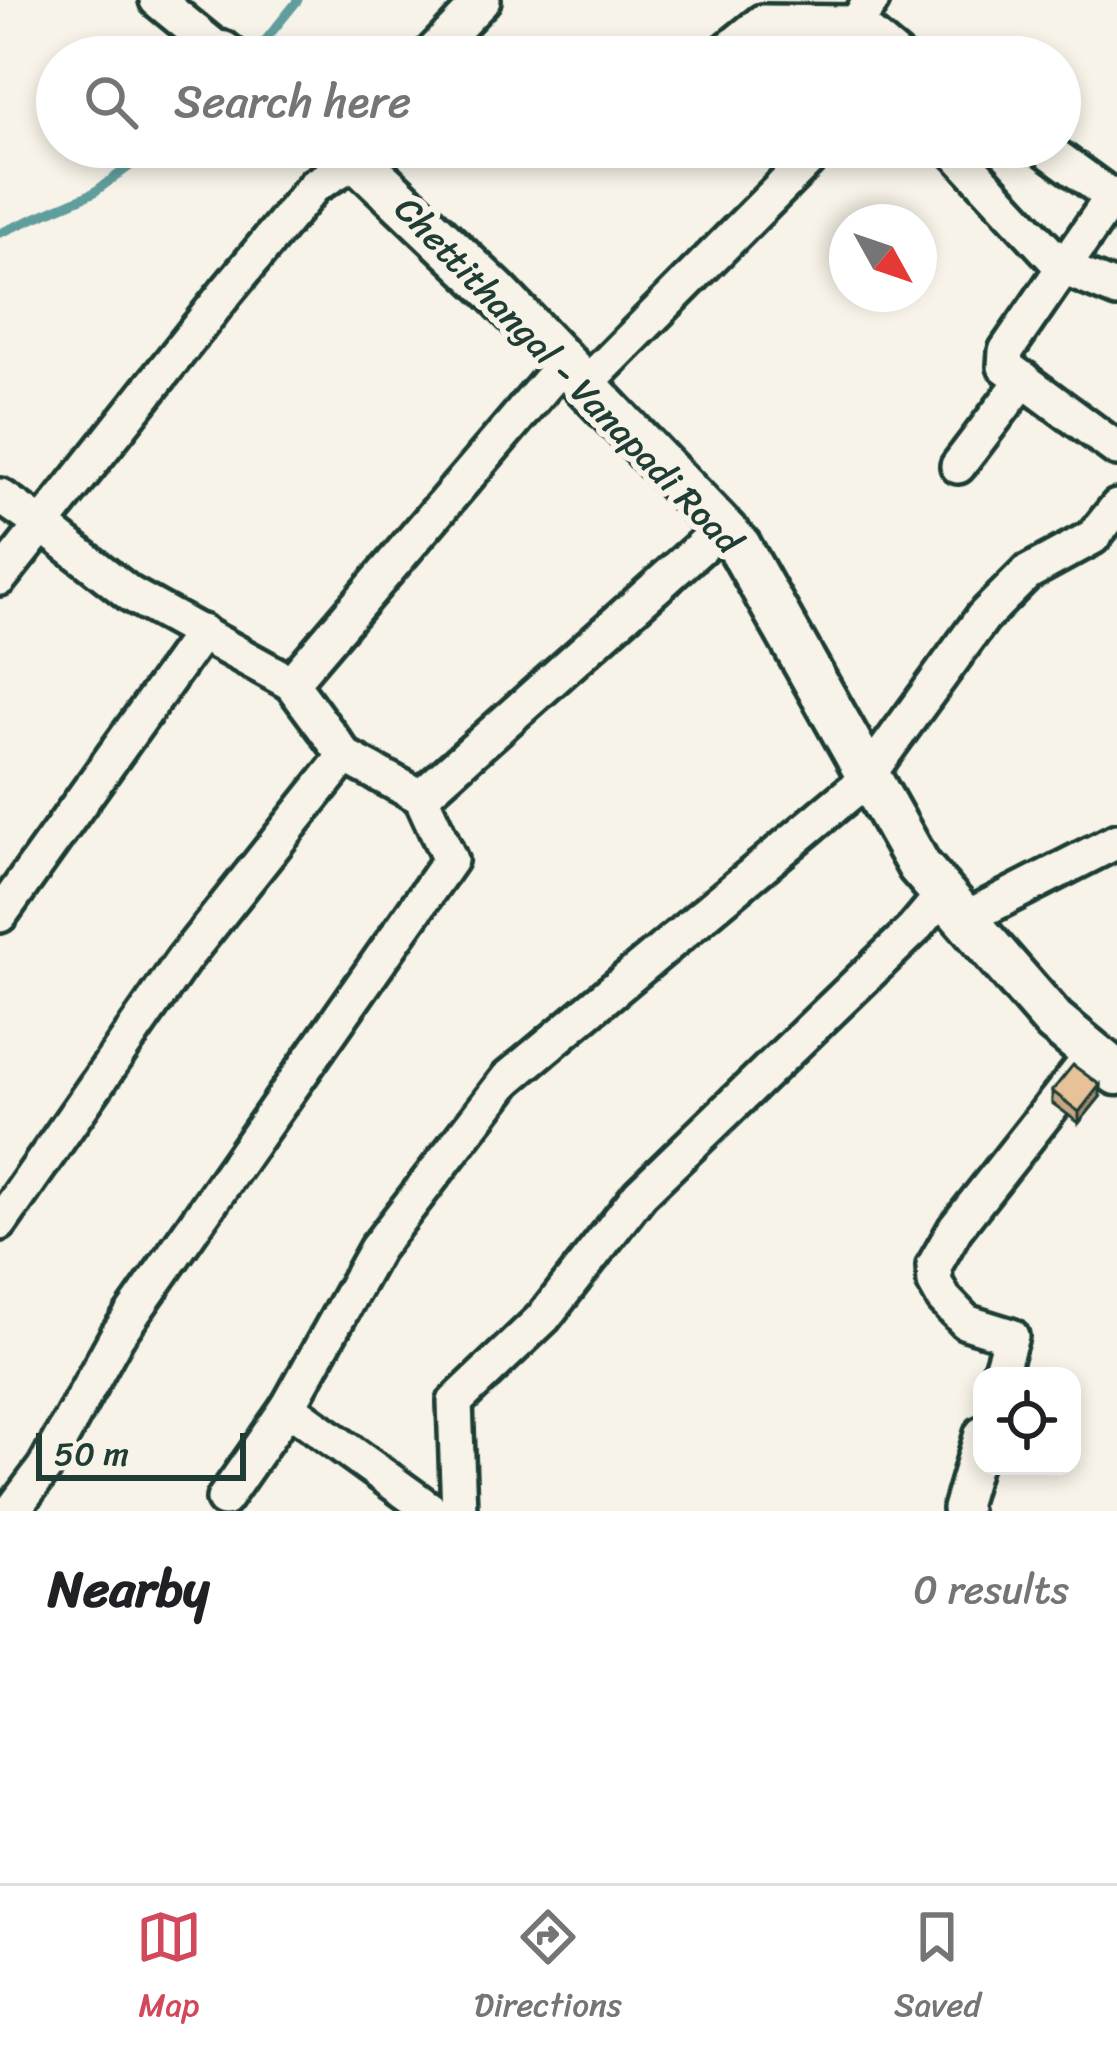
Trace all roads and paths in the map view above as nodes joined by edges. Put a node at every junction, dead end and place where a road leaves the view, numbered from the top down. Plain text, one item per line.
1 (157, 0) edge
2 (483, 0) edge
3 (864, 12) edge
4 (202, 36) edge
5 (448, 36) edge
6 (745, 36) edge
7 (344, 168) edge
8 (367, 168) edge
9 (798, 168) edge
10 (970, 168) edge
11 (1069, 168) edge
12 (1114, 202) edge
13 (1063, 268) junction
14 (1117, 290) edge
15 (575, 374) junction
16 (1024, 380) junction
17 (1117, 449) edge
18 (958, 466) dead end
19 (0, 496) edge
20 (1117, 507) edge
21 (42, 525) junction
22 (722, 528) junction
23 (0, 578) edge
24 (202, 632) junction
25 (291, 683) junction
26 (345, 756) junction
27 (869, 776) junction
28 (421, 797) junction
29 (1117, 841) edge
30 (955, 905) junction
31 (0, 915) edge
32 (1105, 1063) edge
33 (0, 1223) edge
34 (1002, 1367) edge
35 (288, 1407) junction
36 (973, 1465) edge
37 (224, 1499) dead end
38 (12, 1511) edge
39 (431, 1511) edge
40 (459, 1511) edge
41 (963, 1511) edge

1 - 4 street
2 - 5 street
3 - 6 street
7 - 21 street
8 - 15 street, Chettithangal - Vanapadi Road
9 - 15 street
10 - 13 street
11 - 12 street
12 - 13 street
13 - 14 street
13 - 16 street
15 - 22 street, Chettithangal - Vanapadi Road
15 - 25 street
16 - 17 street
16 - 18 street
19 - 21 street
20 - 27 street
21 - 23 street
21 - 24 street
22 - 27 street, Chettithangal - Vanapadi Road
22 - 28 street
24 - 25 street
24 - 31 street
25 - 26 street
26 - 28 street
26 - 33 street
27 - 30 street, Chettithangal - Vanapadi Road
27 - 35 street
28 - 38 street
29 - 30 street
30 - 32 street, Chettithangal - Vanapadi Road
30 - 40 street
32 - 34 street
35 - 37 street
35 - 39 street
36 - 41 street

